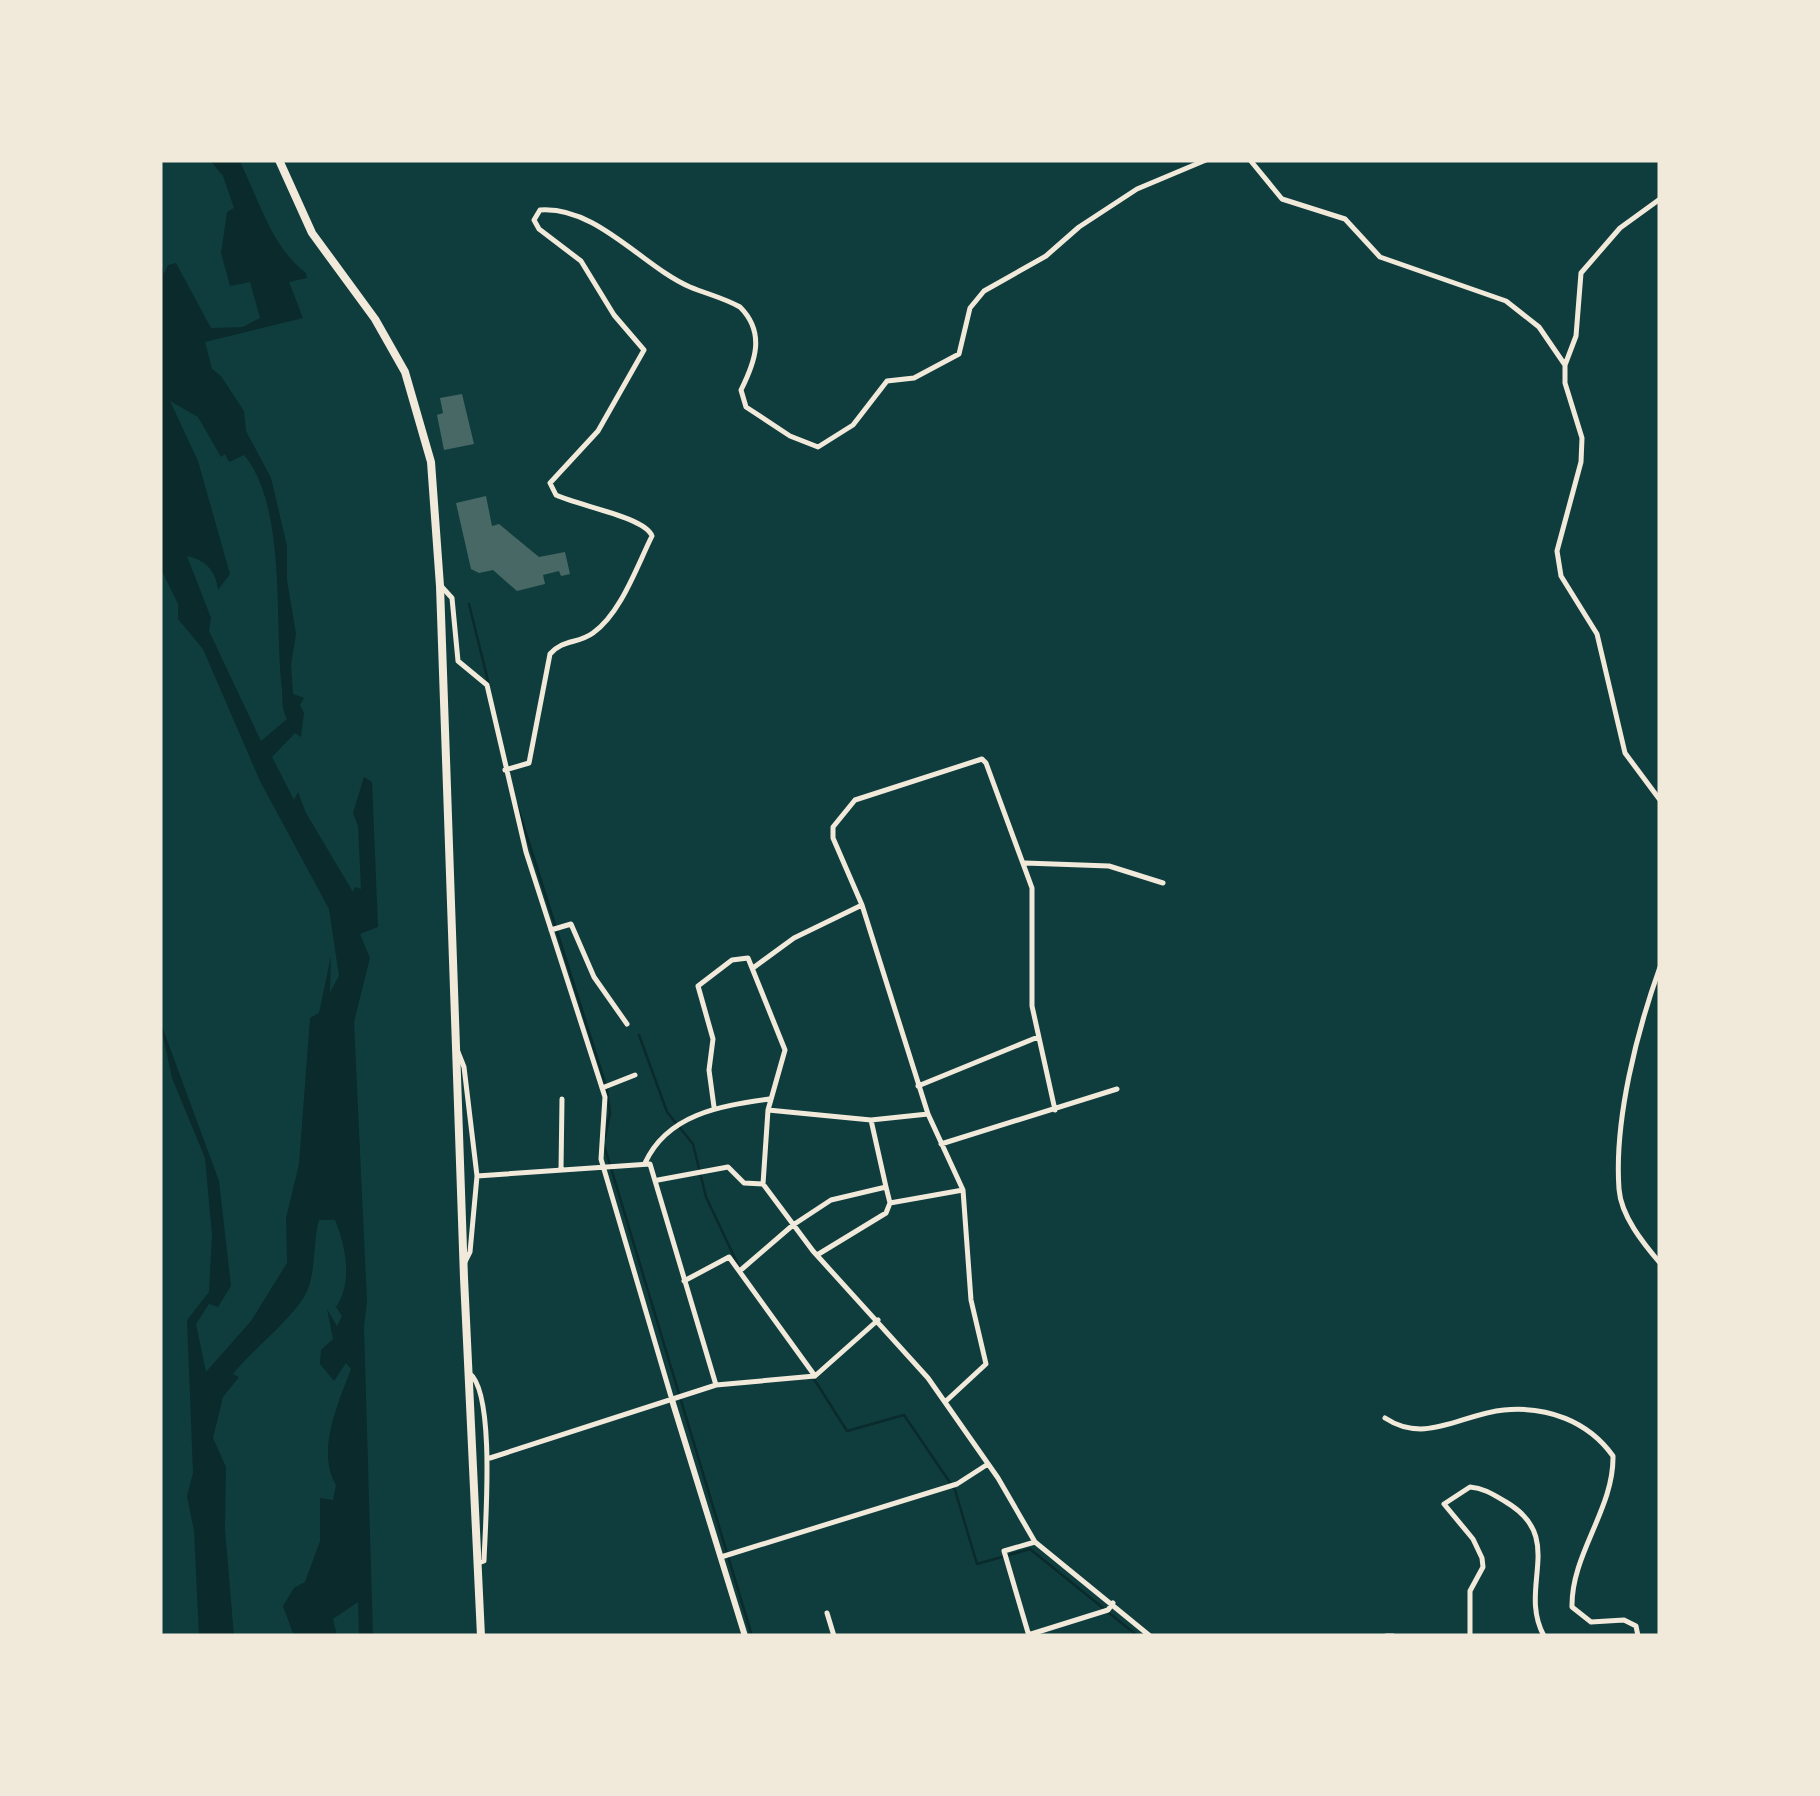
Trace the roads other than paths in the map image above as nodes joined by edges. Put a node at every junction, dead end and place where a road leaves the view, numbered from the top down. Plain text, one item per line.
1 (1206, 160) edge
2 (1250, 160) edge
3 (282, 162) edge
4 (1660, 200) edge
5 (1565, 365) junction
6 (440, 586) junction
7 (505, 770) junction
8 (1660, 800) edge
9 (1026, 863) junction
10 (1163, 883) dead end
11 (862, 905) junction
12 (551, 930) junction
13 (1660, 967) edge
14 (753, 968) junction
15 (627, 1024) dead end
16 (1038, 1036) junction
17 (456, 1050) junction
18 (635, 1076) dead end
19 (918, 1086) junction
20 (602, 1088) junction
21 (1117, 1089) dead end
22 (771, 1098) junction
23 (562, 1099) dead end
24 (714, 1107) junction
25 (768, 1110) junction
26 (1055, 1110) junction
27 (928, 1114) junction
28 (871, 1120) junction
29 (941, 1144) junction
30 (646, 1163) junction
31 (604, 1166) junction
32 (561, 1170) junction
33 (477, 1176) junction
34 (658, 1180) junction
35 (763, 1184) junction
36 (886, 1187) junction
37 (963, 1190) junction
38 (890, 1203) junction
39 (792, 1224) junction
40 (817, 1255) junction
41 (464, 1264) junction
42 (1660, 1264) edge
43 (742, 1269) junction
44 (684, 1281) junction
45 (878, 1320) junction
46 (468, 1373) junction
47 (815, 1376) junction
48 (716, 1385) junction
49 (672, 1400) junction
50 (945, 1402) junction
51 (1385, 1418) dead end
52 (490, 1458) junction
53 (988, 1464) junction
54 (1035, 1542) junction
55 (720, 1557) junction
56 (476, 1564) junction
57 (1113, 1603) junction
58 (827, 1613) dead end
59 (481, 1636) edge
60 (745, 1636) edge
61 (834, 1636) edge
62 (1028, 1636) edge
63 (1150, 1636) edge
64 (1470, 1636) edge
65 (1544, 1636) edge
66 (1638, 1636) edge

1 - 7 street
2 - 5 street
3 - 6 highway
4 - 5 street
5 - 8 street
6 - 7 street
6 - 17 highway
7 - 12 street
9 - 10 street
9 - 11 street
9 - 16 street
11 - 14 street
11 - 19 street
12 - 15 street
12 - 20 street
13 - 42 street
14 - 22 street
14 - 24 street
16 - 19 street
16 - 26 street
17 - 33 street
17 - 41 highway
18 - 20 street
19 - 27 street
20 - 31 street
21 - 26 street
22 - 24 street
22 - 25 street
23 - 32 street
24 - 30 street
25 - 28 street
25 - 35 street
26 - 29 street
27 - 28 street
27 - 29 street
28 - 36 street
29 - 37 street
30 - 31 street
30 - 34 street
31 - 32 street
31 - 49 street
32 - 33 street
33 - 41 street
34 - 35 street
34 - 44 street
35 - 39 street
36 - 38 street
36 - 39 street
37 - 38 street
37 - 50 street
38 - 40 street
39 - 40 street
39 - 43 street
40 - 45 street
41 - 46 highway
43 - 44 street
43 - 47 street
44 - 48 street
45 - 47 street
45 - 50 street
46 - 52 street
46 - 56 highway
47 - 48 street
48 - 49 street
49 - 52 street
49 - 55 street
50 - 53 street
51 - 66 street
52 - 56 street
53 - 54 street
53 - 55 street
54 - 57 street
54 - 62 street
55 - 60 street
56 - 59 highway
57 - 62 street
57 - 63 street
58 - 61 street
64 - 65 street

